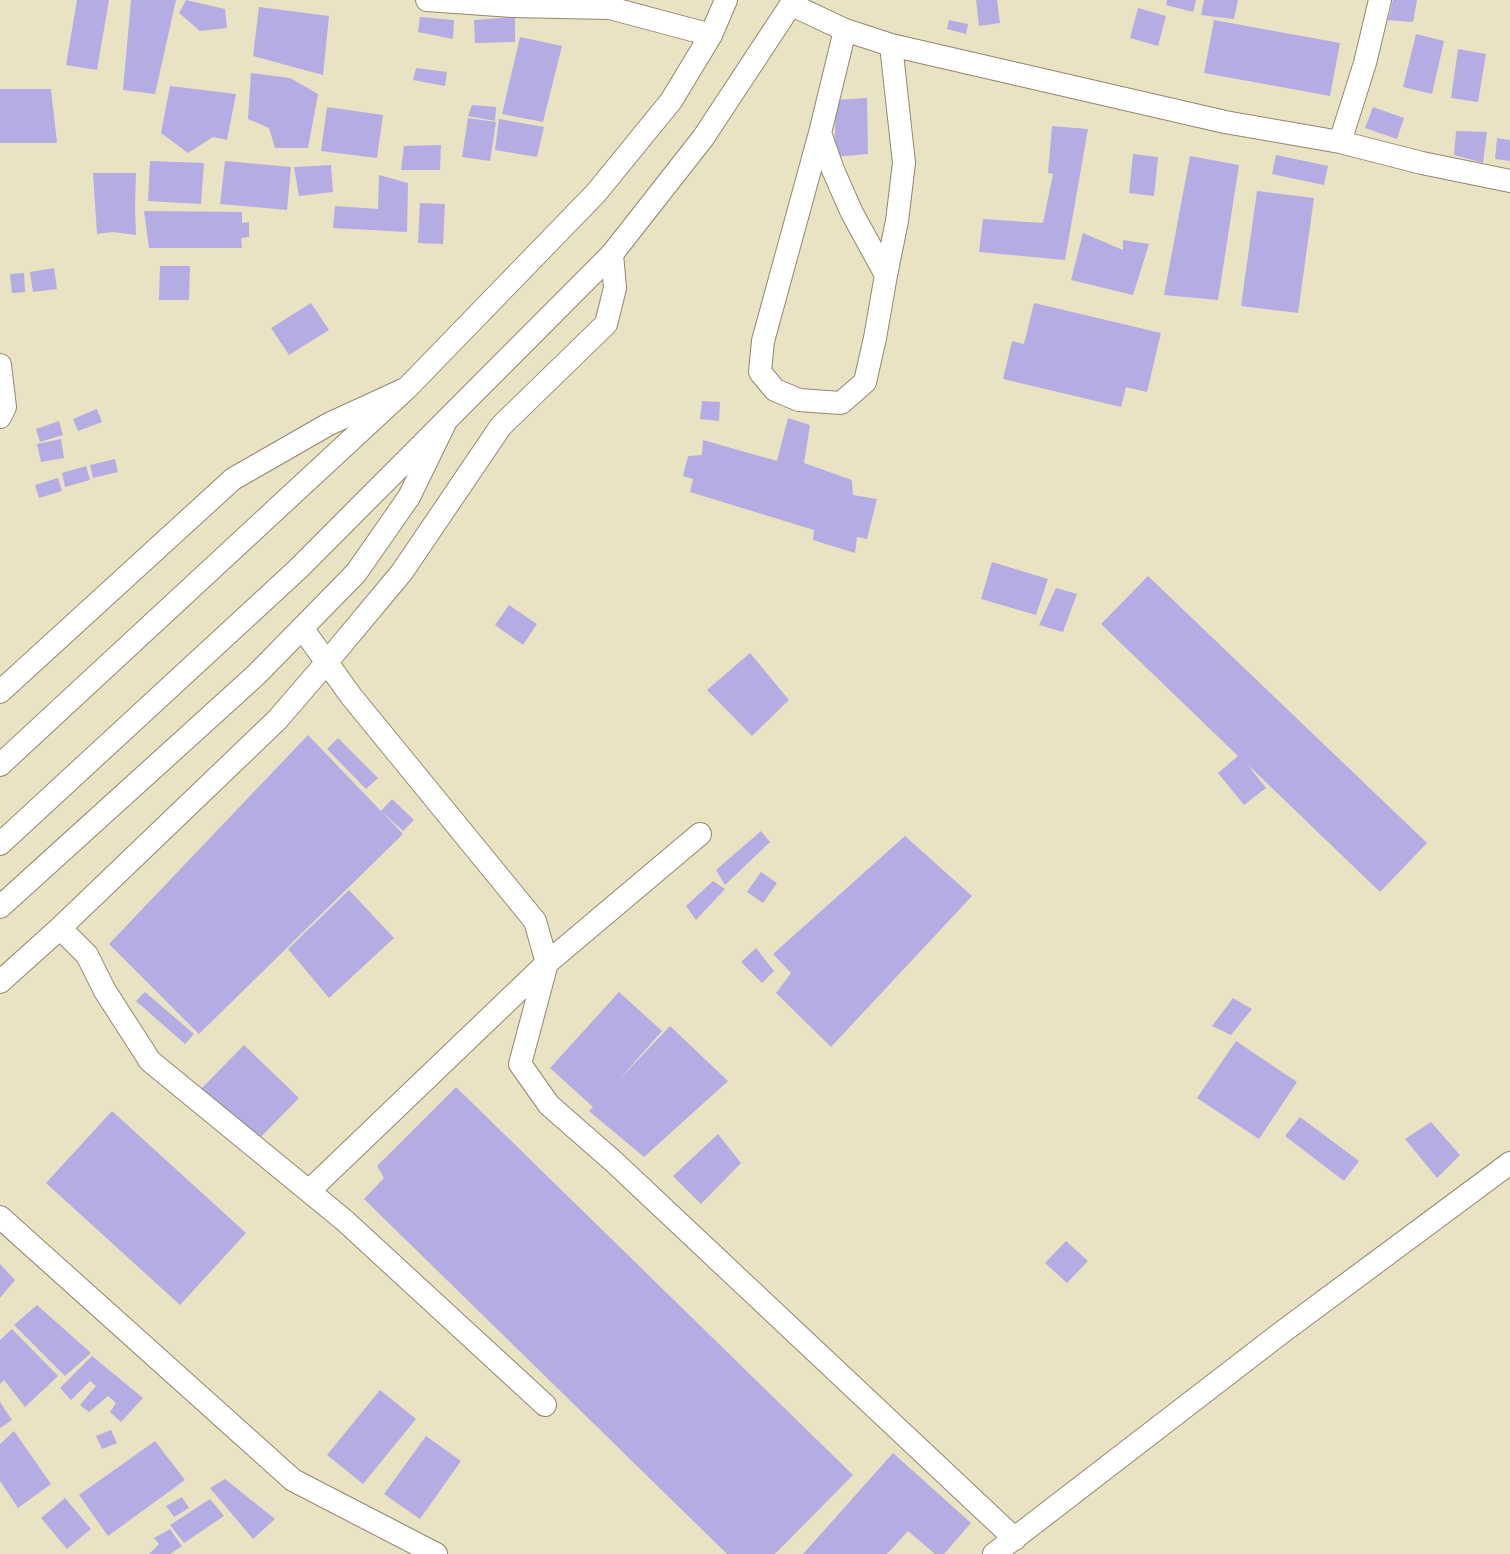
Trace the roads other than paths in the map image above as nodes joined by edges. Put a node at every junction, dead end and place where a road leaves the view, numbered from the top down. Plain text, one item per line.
1 (427, 0) edge
2 (726, 0) edge
3 (1380, 0) edge
4 (793, 2) edge
5 (845, 30) junction
6 (711, 34) junction
7 (891, 45) junction
8 (820, 132) junction
9 (1340, 142) junction
10 (1510, 181) edge
11 (612, 254) junction
12 (886, 275) junction
13 (0, 365) edge
14 (408, 388) junction
15 (0, 417) edge
16 (445, 423) junction
17 (302, 628) junction
18 (327, 662) junction
19 (0, 692) edge
20 (0, 765) edge
21 (700, 834) dead end
22 (0, 844) edge
23 (0, 907) edge
24 (60, 928) junction
25 (547, 963) junction
26 (0, 982) edge
27 (1510, 1163) edge
28 (308, 1191) junction
29 (0, 1217) edge
30 (545, 1405) dead end
31 (1015, 1539) junction
32 (436, 1554) edge
33 (994, 1554) edge

1 - 6 street
2 - 6 street
3 - 9 street
4 - 5 street
4 - 11 street
5 - 7 street
5 - 8 street
6 - 14 street
7 - 9 street
7 - 12 street
8 - 12 street
8 - 12 street
9 - 10 street
11 - 16 street
11 - 18 street
13 - 15 street
14 - 19 street
14 - 20 street
16 - 17 street
16 - 22 street
17 - 18 street
17 - 23 street
18 - 24 street
18 - 25 street
21 - 25 street
24 - 26 street
24 - 28 street
25 - 28 street
25 - 31 street
27 - 31 street
28 - 30 street
29 - 32 street
31 - 33 street

